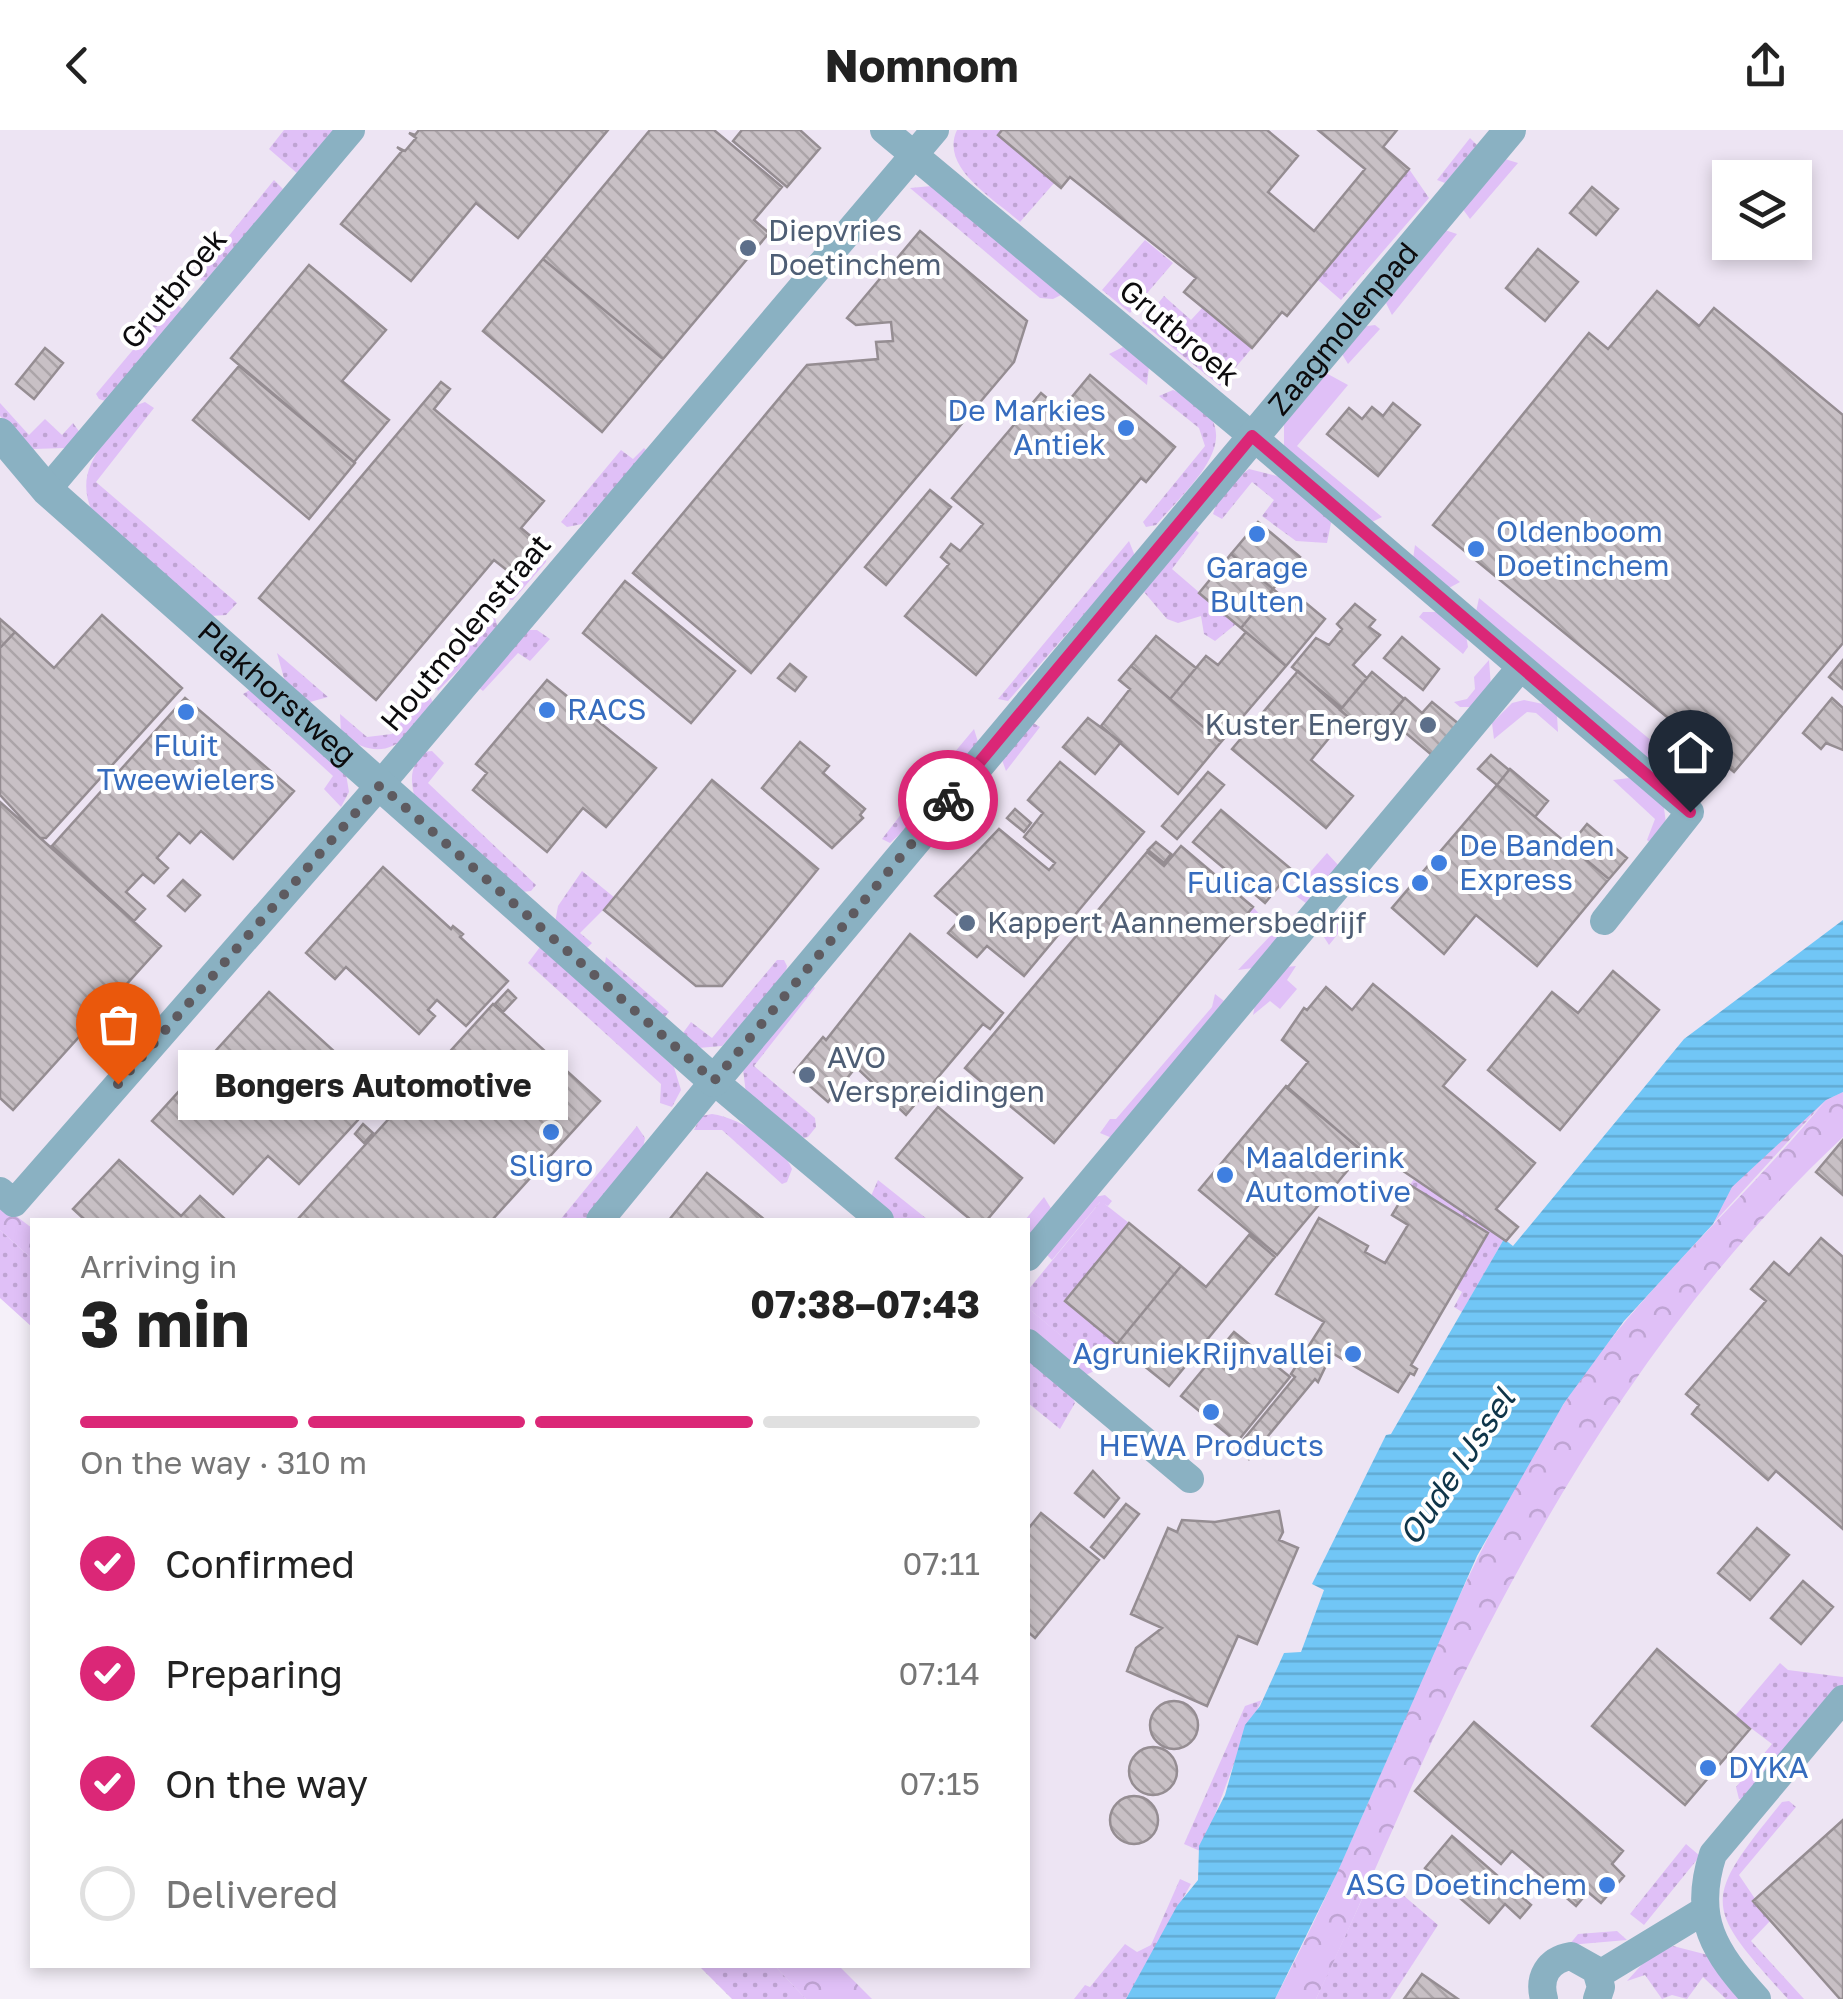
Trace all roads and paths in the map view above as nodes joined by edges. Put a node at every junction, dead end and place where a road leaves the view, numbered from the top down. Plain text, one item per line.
1 (351, 130) edge
2 (884, 130) edge
3 (935, 130) edge
4 (1510, 130) edge
5 (914, 155) junction
6 (0, 434) edge
7 (1252, 436) junction
8 (47, 490) junction
9 (1521, 667) junction
10 (380, 785) junction
11 (1604, 921) dead end
12 (714, 1081) junction
13 (5, 1204) edge
14 (602, 1218) edge
15 (878, 1218) edge
16 (1030, 1255) edge
17 (1030, 1345) edge
18 (1190, 1480) dead end
19 (1843, 1699) edge
20 (1705, 1910) junction
21 (1598, 1987) edge
22 (1544, 1999) edge
23 (1757, 1999) edge

1 - 8 street, Grutbroek
2 - 5 street, Grutbroek
3 - 5 street, Houtmolenstraat
4 - 7 street, Zaagmolenpad
5 - 7 street, Grutbroek
5 - 10 street, Houtmolenstraat
6 - 8 street, Plakhorstweg
7 - 9 street, Grutbroek
7 - 12 street, Zaagmolenpad
8 - 10 street, Plakhorstweg
9 - 11 street, Grutbroek
9 - 16 street
10 - 12 street, Plakhorstweg
10 - 13 street, Houtmolenstraat
12 - 14 street, Zaagmolenpad
12 - 15 street, Plakhorstweg
17 - 18 street
19 - 20 street
20 - 21 street
20 - 23 street
21 - 22 street

